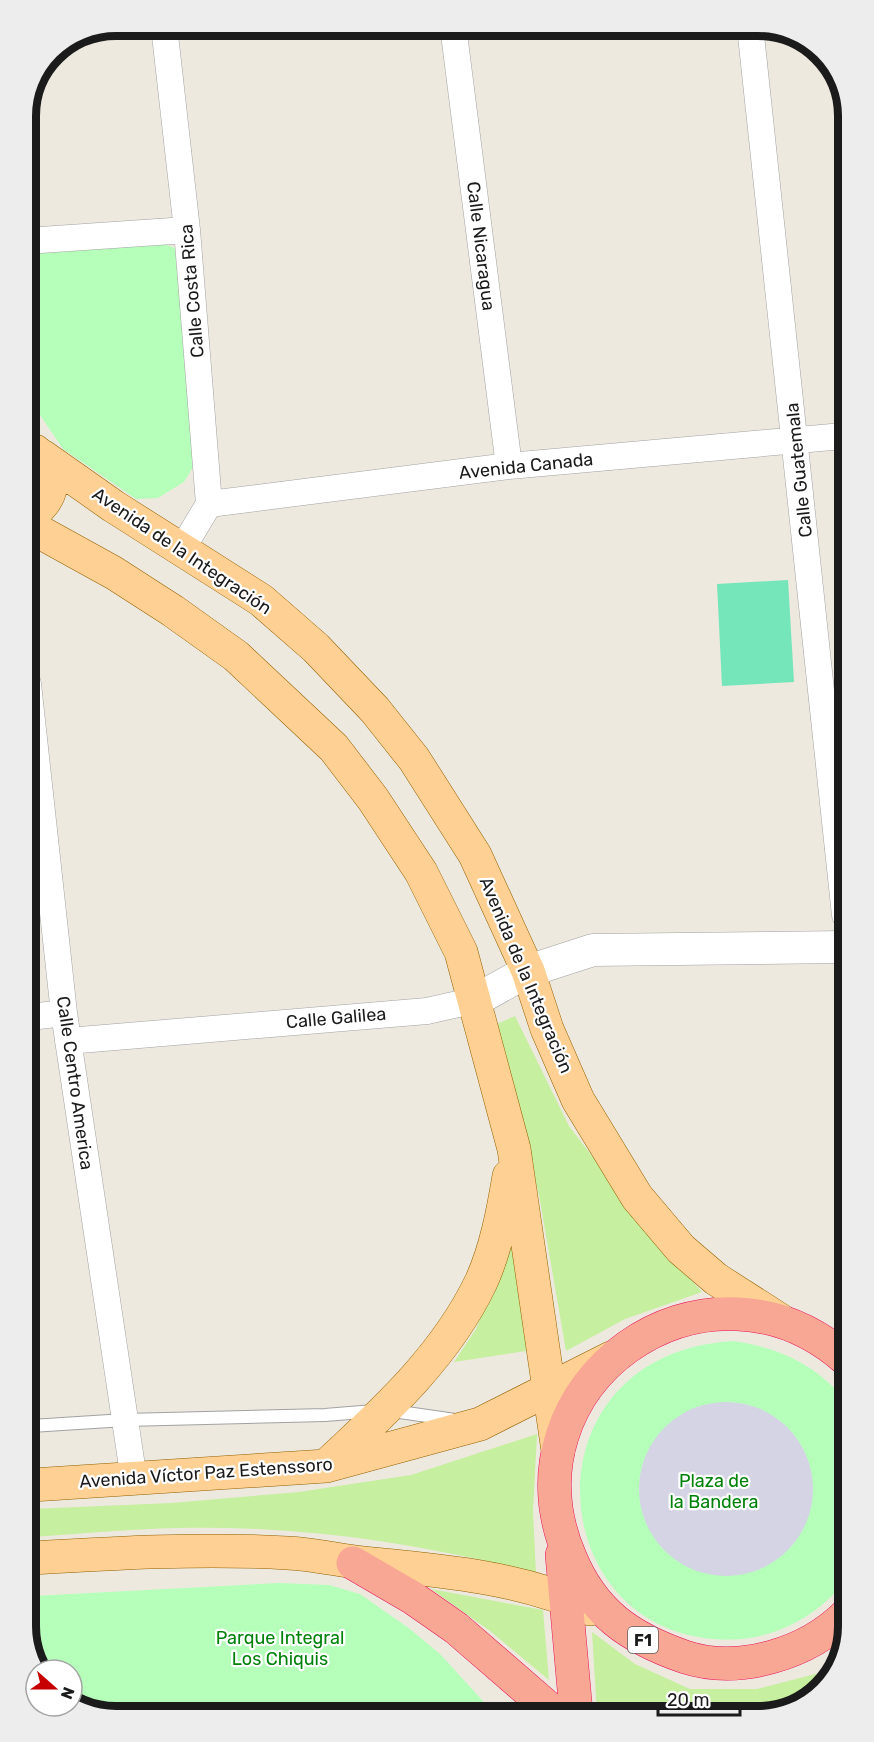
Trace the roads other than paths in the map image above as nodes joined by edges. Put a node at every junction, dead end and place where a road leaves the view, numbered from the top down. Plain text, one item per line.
1 (165, 36) edge
2 (454, 36) edge
3 (751, 36) edge
4 (187, 230) junction
5 (36, 240) edge
6 (838, 437) edge
7 (796, 441) junction
8 (36, 453) edge
9 (36, 453) edge
10 (509, 466) junction
11 (209, 504) junction
12 (36, 512) edge
13 (36, 530) edge
14 (182, 549) junction
15 (36, 757) edge
16 (838, 847) edge
17 (838, 947) edge
18 (528, 971) junction
19 (476, 1000) junction
20 (64, 1013) junction
21 (36, 1016) edge
22 (68, 1041) junction
23 (514, 1149) junction
24 (780, 1320) junction
25 (838, 1347) edge
26 (611, 1358) junction
27 (548, 1390) junction
28 (386, 1410) junction
29 (126, 1420) junction
30 (480, 1424) junction
31 (36, 1426) edge
32 (558, 1451) junction
33 (326, 1466) junction
34 (134, 1480) junction
35 (36, 1485) edge
36 (560, 1535) junction
37 (36, 1558) edge
38 (352, 1563) junction
39 (566, 1598) junction
40 (610, 1618) junction
41 (838, 1624) edge
42 (546, 1706) edge
43 (575, 1706) edge

1 - 4 street, Calle Costa Rica
2 - 10 street, Calle Nicaragua
3 - 7 street, Calle Guatemala
4 - 5 street
4 - 11 street, Calle Costa Rica
6 - 7 street, Avenida Canada
7 - 10 street, Avenida Canada
7 - 16 street, Calle Guatemala
8 - 12 main road
9 - 14 main road, Avenida de la Integración
10 - 11 street, Avenida Canada
11 - 14 street
13 - 19 main road
14 - 18 main road, Avenida de la Integración
15 - 20 street, Calle Centro America
17 - 18 street, Calle Galilea
18 - 19 street, Calle Galilea
18 - 24 main road, Avenida de la Integración
19 - 22 street, Calle Galilea
19 - 23 main road
20 - 21 street
20 - 22 street, Calle Centro America
22 - 29 street, Calle Centro America
23 - 27 main road
23 - 28 main road
24 - 25 highway, F1
24 - 26 highway, F1
26 - 27 main road, Avenida Víctor Paz Estenssoro
26 - 32 highway, F1
27 - 30 main road, Avenida Víctor Paz Estenssoro
27 - 32 main road
28 - 29 lane
28 - 30 lane
28 - 33 main road
29 - 31 lane
29 - 34 street, Calle Centro America
30 - 33 main road, Avenida Víctor Paz Estenssoro
32 - 36 highway, F1
33 - 34 main road, Avenida Víctor Paz Estenssoro
34 - 35 main road, Avenida Víctor Paz Estenssoro
36 - 39 highway, F1
36 - 40 highway, F1
37 - 38 main road
38 - 39 main road
38 - 42 highway
39 - 40 main road
39 - 43 highway, F1
40 - 41 highway, F1

